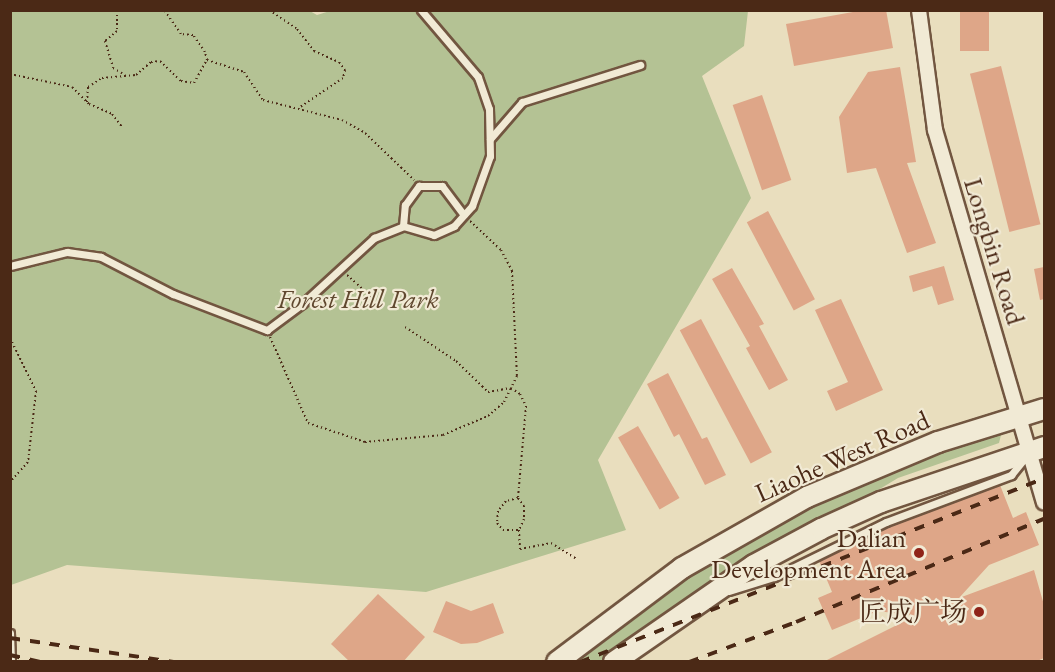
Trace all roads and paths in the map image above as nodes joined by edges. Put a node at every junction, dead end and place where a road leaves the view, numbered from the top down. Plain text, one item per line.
1 (117, 10) edge
2 (164, 10) edge
3 (269, 10) edge
4 (421, 10) edge
5 (920, 10) edge
6 (207, 60) junction
7 (640, 65) dead end
8 (10, 74) edge
9 (125, 75) junction
10 (87, 102) junction
11 (300, 106) junction
12 (122, 127) dead end
13 (490, 139) junction
14 (419, 186) junction
15 (464, 215) junction
16 (403, 226) junction
17 (10, 266) edge
18 (340, 269) junction
19 (374, 299) dead end
20 (405, 327) dead end
21 (267, 330) junction
22 (10, 338) edge
23 (511, 388) junction
24 (1044, 409) edge
25 (1019, 416) junction
26 (1037, 449) edge
27 (10, 482) edge
28 (518, 498) junction
29 (1044, 502) edge
30 (519, 530) junction
31 (577, 559) dead end
32 (10, 633) edge
33 (11, 662) edge
34 (557, 662) edge
35 (614, 662) edge

1 - 9 path
2 - 6 path
3 - 11 path
4 - 13 lane
5 - 25 street, Longbin Road
6 - 9 path
6 - 11 path
7 - 13 lane
8 - 10 path
9 - 10 path
10 - 12 path
11 - 14 path
13 - 15 lane
14 - 15 lane
14 - 16 lane
15 - 16 lane
15 - 23 path
16 - 18 lane
17 - 21 lane
18 - 19 path
18 - 21 lane
20 - 23 path
21 - 23 path
22 - 27 path
23 - 28 path
24 - 25 main road, Liaohe West Road
25 - 26 street, Longbin Road
25 - 34 main road, Liaohe West Road
26 - 29 street, Longbin Road
26 - 35 main road
28 - 30 path
28 - 30 path
30 - 31 path
32 - 33 lane

